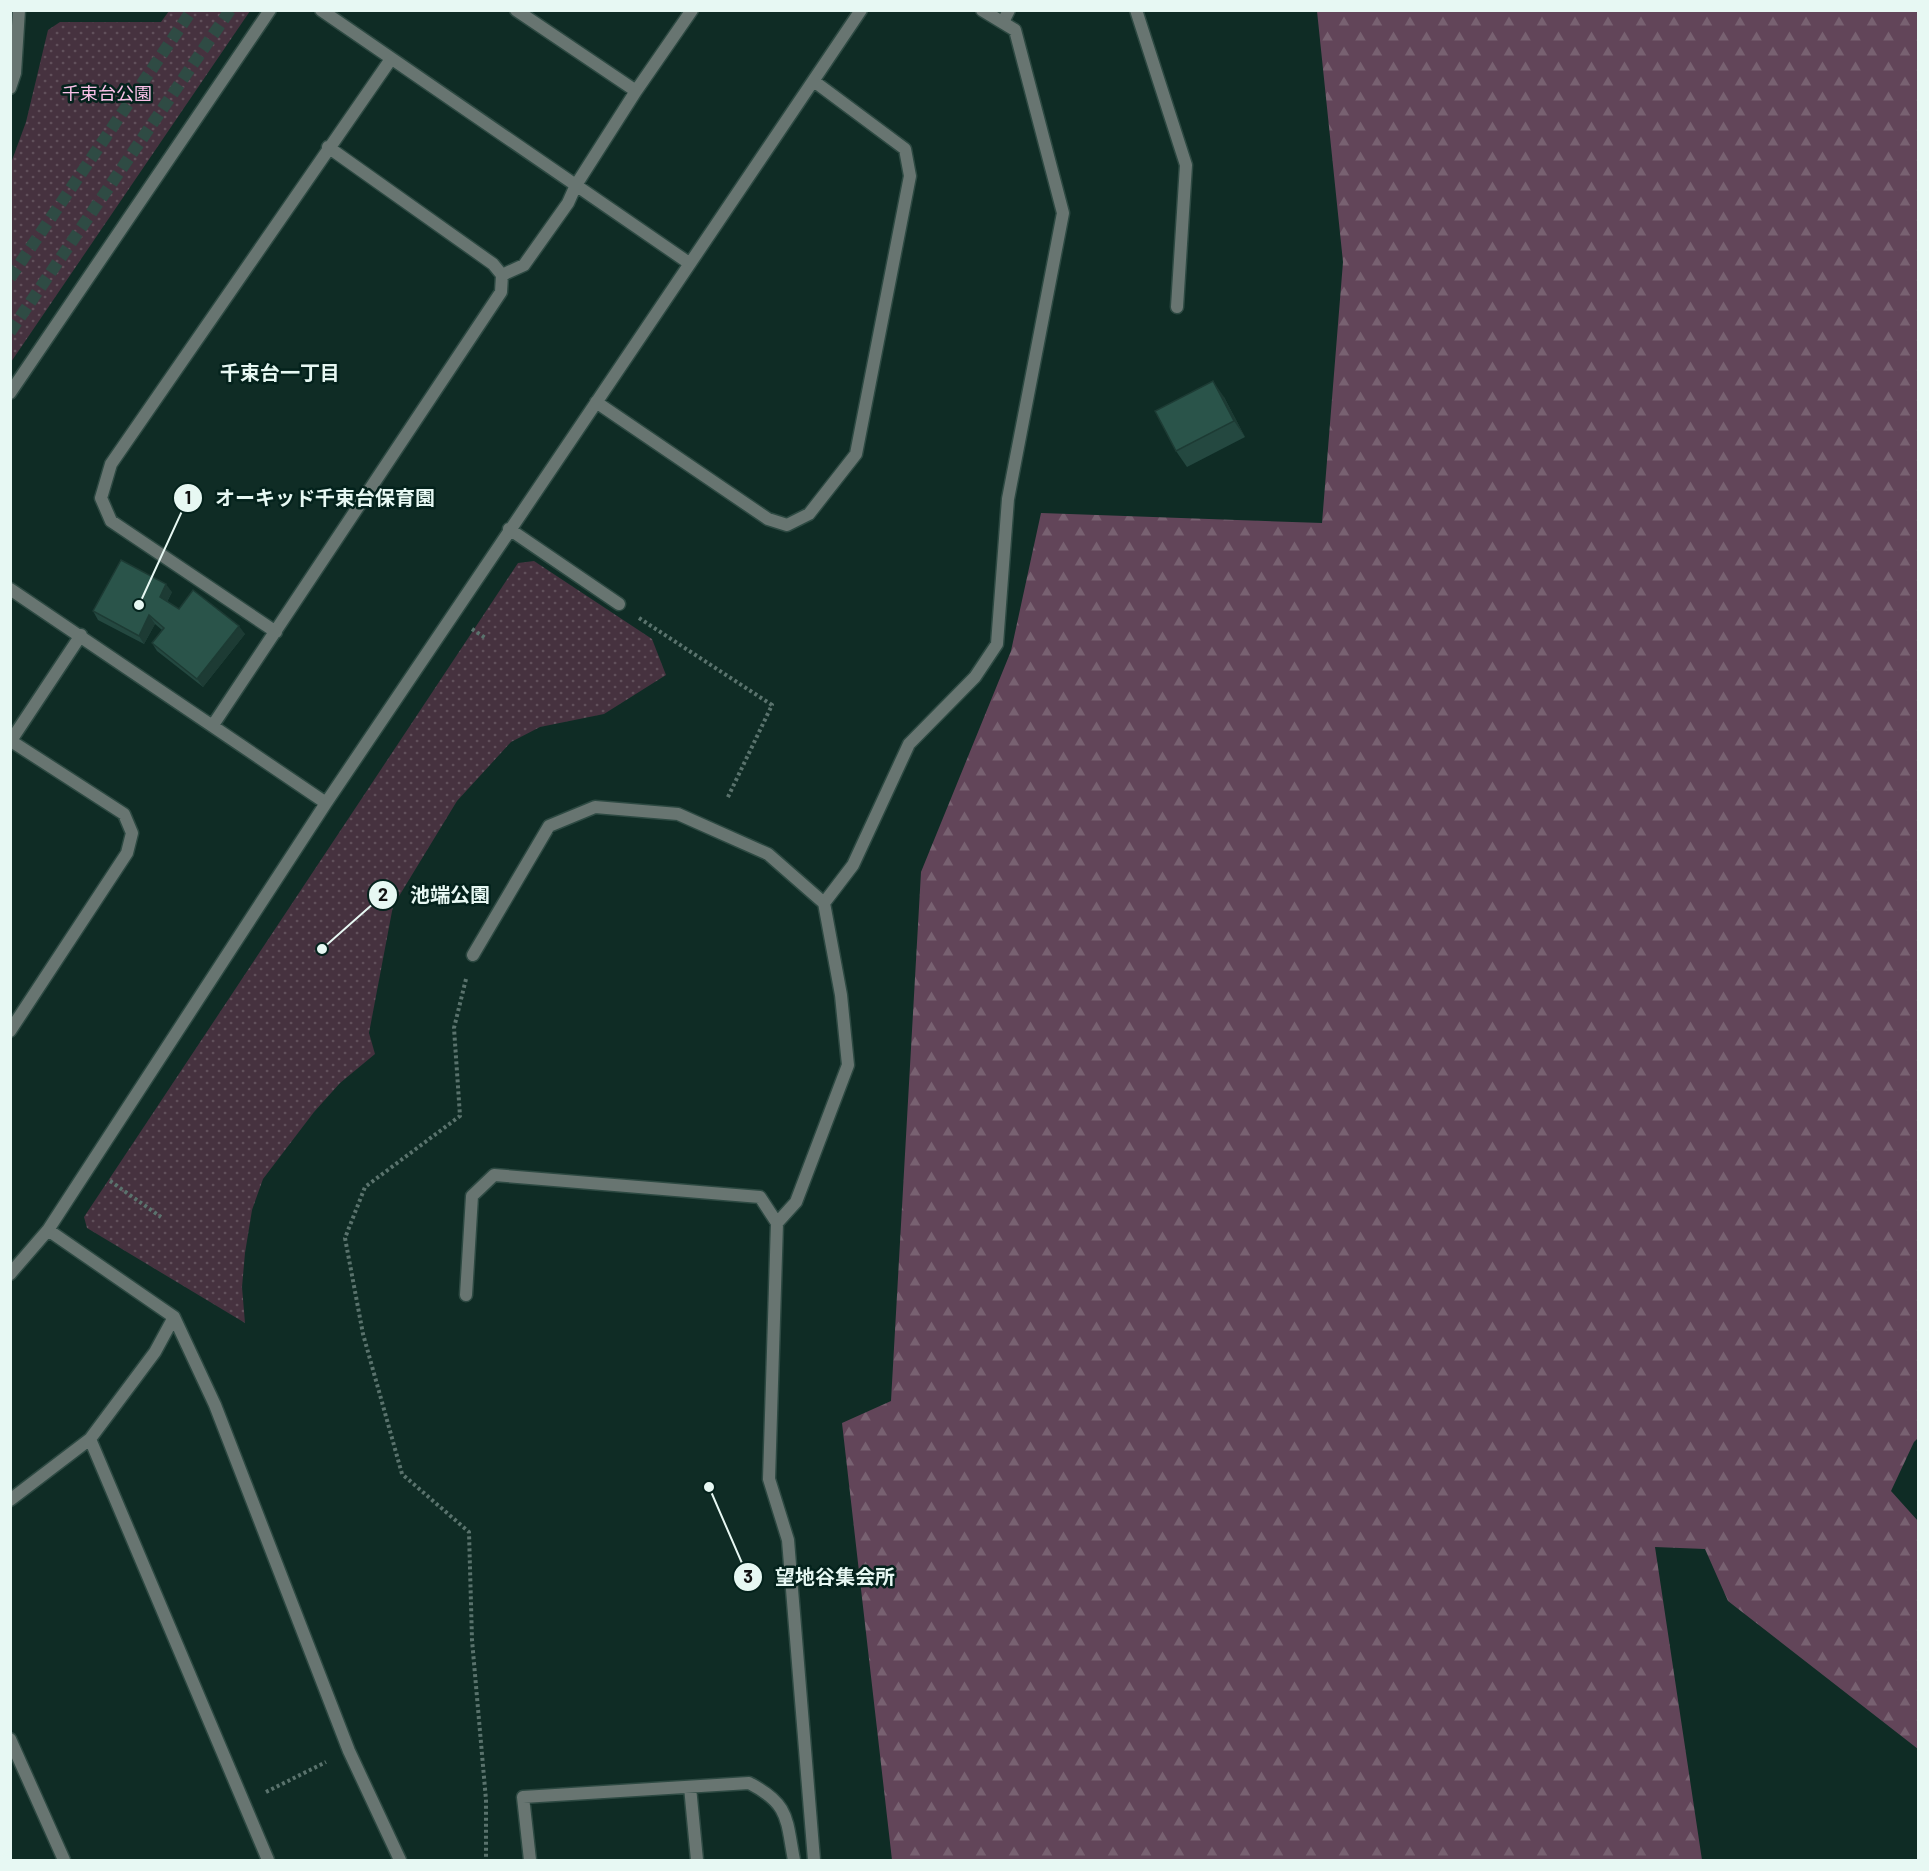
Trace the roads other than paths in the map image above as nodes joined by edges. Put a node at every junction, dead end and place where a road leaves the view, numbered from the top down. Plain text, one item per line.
1 (19, 10) edge
2 (270, 10) edge
3 (321, 10) edge
4 (516, 10) edge
5 (692, 10) edge
6 (861, 10) edge
7 (982, 10) edge
8 (1009, 10) edge
9 (1136, 10) edge
10 (1003, 22) junction
11 (391, 59) junction
12 (814, 82) junction
13 (10, 88) edge
14 (636, 91) junction
15 (328, 147) junction
16 (576, 185) junction
17 (689, 263) junction
18 (502, 275) junction
19 (1177, 308) dead end
20 (10, 393) edge
21 (596, 402) junction
22 (509, 528) junction
23 (10, 589) edge
24 (619, 604) road end
25 (276, 632) junction
26 (81, 635) junction
27 (213, 725) junction
28 (11, 741) edge
29 (326, 803) junction
30 (824, 903) junction
31 (472, 955) road end
32 (10, 1031) edge
33 (777, 1223) junction
34 (48, 1230) junction
35 (10, 1274) edge
36 (466, 1295) dead end
37 (174, 1317) junction
38 (90, 1439) junction
39 (10, 1500) edge
40 (10, 1739) edge
41 (690, 1787) junction
42 (64, 1860) edge
43 (268, 1860) edge
44 (400, 1860) edge
45 (530, 1860) edge
46 (697, 1860) edge
47 (794, 1860) edge
48 (814, 1860) edge

1 - 13 street
2 - 20 street
3 - 11 street
4 - 14 street
5 - 14 street
6 - 12 street
7 - 10 street
8 - 10 street
9 - 19 street
10 - 30 street
11 - 15 street
11 - 16 street
12 - 17 street
12 - 21 street
14 - 16 street
15 - 18 street
15 - 25 street
16 - 17 street
16 - 18 street
17 - 21 street
18 - 25 street
21 - 22 street
22 - 24 street
22 - 29 street
23 - 26 street
25 - 27 street
26 - 27 street
26 - 28 street
27 - 29 street
28 - 32 street
29 - 34 street
30 - 31 street
30 - 33 street
33 - 36 street
33 - 48 street
34 - 35 street
34 - 37 street
37 - 38 street
37 - 44 street
38 - 39 street
38 - 43 street
40 - 42 street
41 - 45 street
41 - 46 street
41 - 47 street

